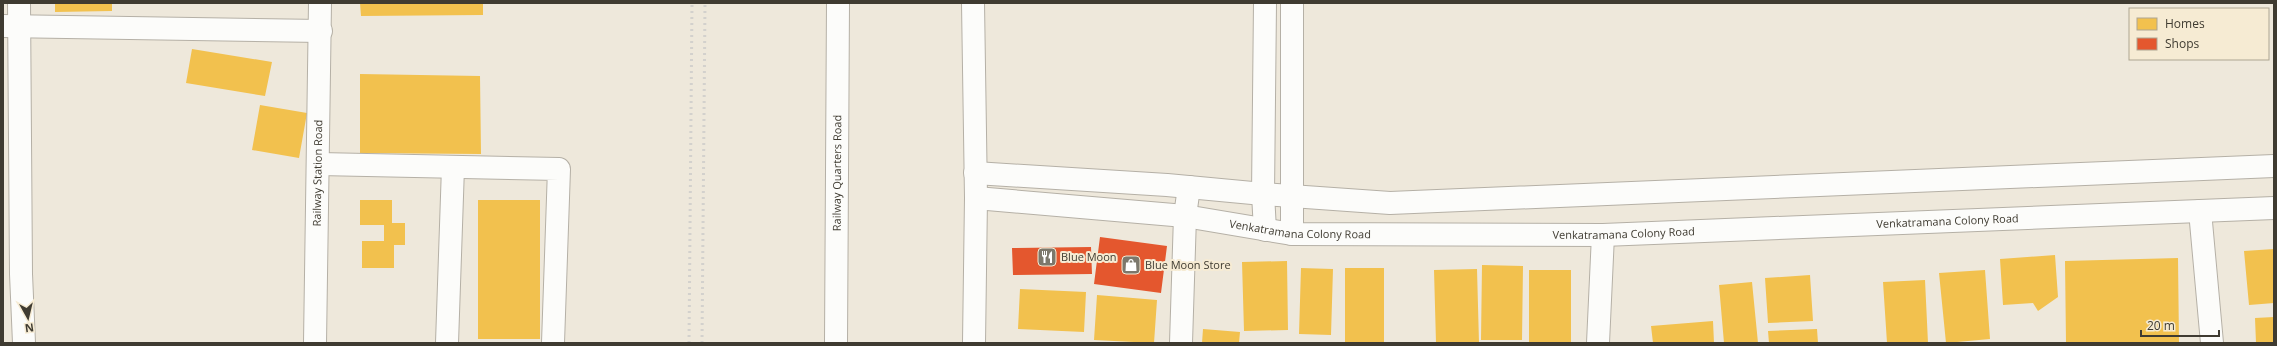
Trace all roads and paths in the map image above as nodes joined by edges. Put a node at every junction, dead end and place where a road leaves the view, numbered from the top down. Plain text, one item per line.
1 (19, 3) edge
2 (320, 3) edge
3 (838, 3) edge
4 (973, 3) edge
5 (1265, 3) edge
6 (1292, 3) edge
7 (11, 26) edge
8 (321, 31) junction
9 (319, 164) junction
10 (2274, 166) edge
11 (453, 167) junction
12 (975, 173) junction
13 (1189, 187) junction
14 (1263, 194) junction
15 (1292, 196) junction
16 (976, 198) junction
17 (2274, 208) edge
18 (2200, 211) junction
19 (1185, 216) junction
20 (1265, 230) junction
21 (1292, 234) junction
22 (1603, 235) junction
23 (24, 343) edge
24 (316, 343) edge
25 (447, 343) edge
26 (552, 343) edge
27 (836, 343) edge
28 (974, 343) edge
29 (1181, 343) edge
30 (1598, 343) edge
31 (2212, 343) edge

1 - 7 street
2 - 8 street, Railway Station Road
3 - 27 street, Railway Quarters Road
4 - 12 street
5 - 14 street
6 - 15 street
7 - 8 street
7 - 23 street
8 - 9 street, Railway Station Road
9 - 11 street
9 - 24 street, Railway Station Road
10 - 15 street
11 - 25 street
11 - 26 street
12 - 13 street
12 - 16 street
13 - 14 street
13 - 19 street
14 - 15 street
14 - 20 street
15 - 21 street
16 - 19 street, Venkatramana Colony Road
16 - 28 street
17 - 18 street, Venkatramana Colony Road
18 - 22 street, Venkatramana Colony Road
18 - 31 street
19 - 20 street, Venkatramana Colony Road
19 - 29 street
20 - 21 street, Venkatramana Colony Road
21 - 22 street, Venkatramana Colony Road
22 - 30 street

